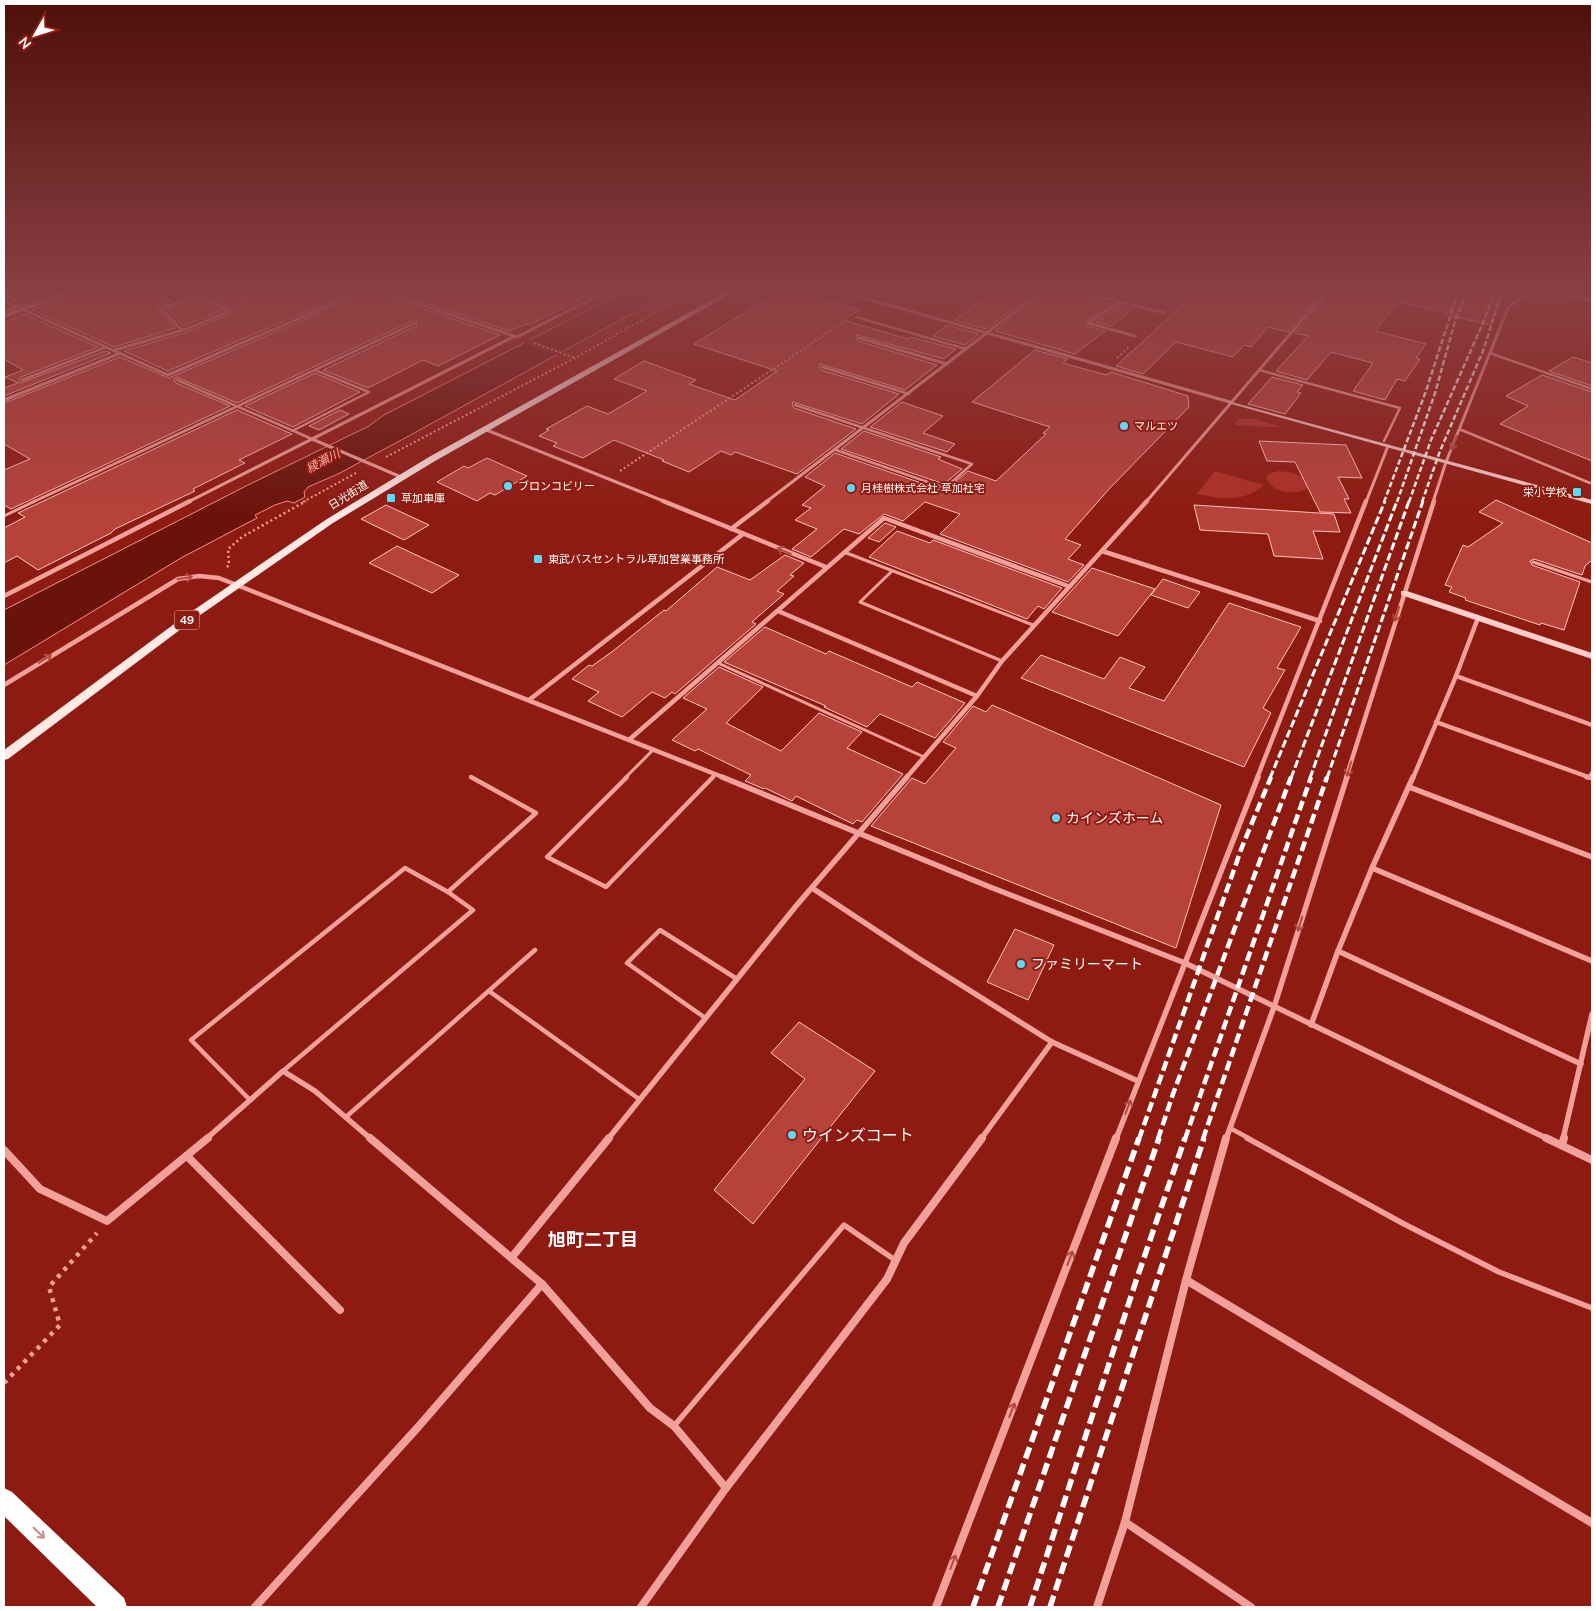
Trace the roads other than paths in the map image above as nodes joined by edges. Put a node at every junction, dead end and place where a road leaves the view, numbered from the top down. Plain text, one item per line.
1 (54, 367) edge
2 (86, 367) edge
3 (153, 367) edge
4 (184, 367) edge
5 (320, 367) edge
6 (454, 367) edge
7 (595, 367) edge
8 (822, 367) dead end
9 (943, 367) edge
10 (1107, 367) edge
11 (1261, 367) edge
12 (1484, 367) edge
13 (1530, 367) edge
14 (314, 370) junction
15 (1259, 370) junction
16 (22, 380) dead end
17 (177, 380) dead end
18 (1592, 389) edge
19 (909, 394) junction
20 (4, 400) edge
21 (1230, 402) junction
22 (795, 405) dead end
23 (237, 406) junction
24 (866, 427) junction
25 (484, 429) junction
26 (1459, 429) junction
27 (292, 430) junction
28 (312, 439) junction
29 (1386, 444) junction
30 (836, 450) junction
31 (1446, 462) junction
32 (401, 476) junction
33 (1590, 483) dead end
34 (1592, 502) edge
35 (4, 516) edge
36 (731, 529) junction
37 (743, 534) junction
38 (1102, 551) junction
39 (844, 552) junction
40 (1533, 562) dead end
41 (826, 567) junction
42 (892, 571) junction
43 (1592, 582) edge
44 (236, 586) junction
45 (1068, 586) junction
46 (1404, 593) junction
47 (4, 596) edge
48 (778, 611) junction
49 (1478, 618) junction
50 (1320, 620) junction
51 (1033, 625) junction
52 (1592, 656) edge
53 (1002, 661) junction
54 (718, 663) junction
55 (1456, 676) junction
56 (4, 685) edge
57 (977, 696) junction
58 (529, 700) junction
59 (1436, 722) junction
60 (1592, 725) edge
61 (630, 739) junction
62 (654, 749) junction
63 (4, 756) edge
64 (924, 757) junction
65 (1592, 773) edge
66 (715, 775) junction
67 (471, 777) dead end
68 (1409, 787) junction
69 (858, 833) junction
70 (1592, 857) edge
71 (1372, 868) junction
72 (812, 888) junction
73 (448, 892) junction
74 (535, 950) dead end
75 (1338, 951) junction
76 (1592, 961) edge
77 (1185, 963) junction
78 (737, 979) junction
79 (489, 991) junction
80 (1274, 1007) junction
81 (1592, 1014) edge
82 (704, 1018) junction
83 (1311, 1025) junction
84 (1052, 1042) junction
85 (1581, 1064) junction
86 (283, 1071) junction
87 (1138, 1081) junction
88 (639, 1099) junction
89 (250, 1100) junction
90 (346, 1117) junction
91 (1229, 1128) junction
92 (1562, 1145) junction
93 (4, 1150) edge
94 (187, 1156) junction
95 (1592, 1160) edge
96 (512, 1257) junction
97 (896, 1261) junction
98 (1186, 1280) junction
99 (542, 1284) junction
100 (1592, 1308) edge
101 (340, 1310) dead end
102 (674, 1426) junction
103 (726, 1488) junction
104 (4, 1500) edge
105 (1125, 1522) junction
106 (1592, 1523) edge
107 (115, 1607) edge
108 (255, 1607) edge
109 (640, 1607) edge
110 (936, 1607) edge
111 (1097, 1607) edge
112 (1251, 1607) edge

1 - 16 lane
2 - 20 street
3 - 4 street
5 - 14 lane
6 - 28 street
7 - 25 main road, 日光街道 / 49
8 - 19 lane
9 - 19 street
10 - 21 street
11 - 15 street
12 - 26 street
13 - 18 lane
14 - 23 lane
14 - 27 lane
15 - 21 street
15 - 29 lane
17 - 23 lane
19 - 24 street
21 - 29 street
21 - 38 street
22 - 24 lane
23 - 27 lane
23 - 35 lane
24 - 30 street
24 - 30 lane
25 - 32 main road, 日光街道 / 49
25 - 36 street
26 -> 31 street
26 - 33 lane
27 - 28 lane
28 - 32 street
28 - 47 street
29 - 31 street
29 - 50 street
30 - 36 street
31 - 34 street
31 - 46 street
32 - 44 main road, 日光街道 / 49
36 - 37 street
41 -> 37 street
37 - 58 street
38 - 45 street
38 - 50 street
39 - 41 street
39 - 42 lane
39 - 45 street
40 - 43 lane
41 - 48 street
42 - 51 lane
42 - 53 lane
56 -> 44 street
44 - 58 street
44 - 63 main road, 日光街道 / 49
45 - 51 street
46 - 49 street
46 -> 80 street
48 - 54 street
48 - 57 street
49 - 52 street
49 - 55 street
50 - 77 street
51 - 53 street
53 - 57 street
54 - 61 street
54 - 64 lane
55 - 59 street
55 - 60 street
57 - 64 street
58 - 61 street
59 - 65 street
59 - 68 street
61 - 62 street
62 - 66 street
62 - 66 lane
64 - 69 street
66 - 69 street
67 - 73 lane
68 - 70 street
68 - 71 street
69 - 72 street
69 - 77 street
71 - 75 street
71 - 76 street
72 - 78 street
72 - 84 street
73 - 86 lane
73 - 89 lane
74 - 79 lane
75 - 83 street
75 - 85 street
77 - 80 street
77 - 87 street
78 - 82 street
78 - 82 lane
79 - 88 lane
79 - 90 lane
80 - 83 street
80 - 91 street
81 - 85 street
82 - 88 street
83 - 92 street
84 - 87 street
84 - 97 street
85 - 92 street
86 - 89 street
86 - 90 street
110 -> 87 street
88 - 96 street
89 - 94 street
90 - 96 street
91 - 98 street
91 - 100 lane
92 - 95 street
93 - 94 street
94 - 101 street
96 - 99 street
97 - 102 lane
97 - 103 street
98 - 105 street
98 - 106 street
99 - 102 street
99 - 108 street
102 - 103 street
103 - 109 street
104 -> 107 highway
105 - 111 street
105 - 112 street

